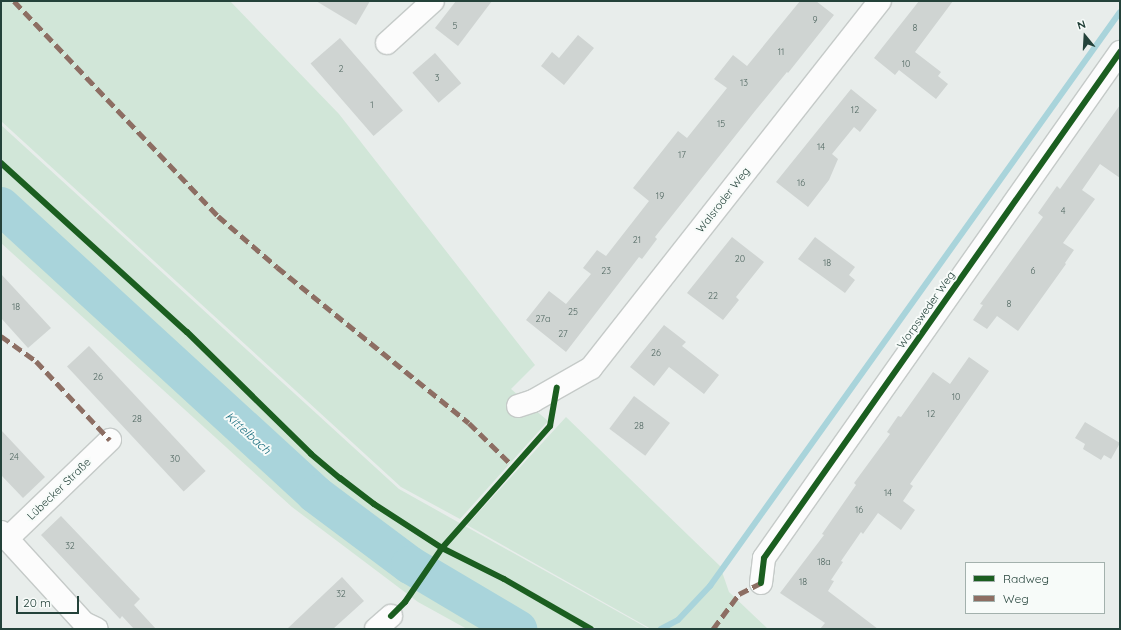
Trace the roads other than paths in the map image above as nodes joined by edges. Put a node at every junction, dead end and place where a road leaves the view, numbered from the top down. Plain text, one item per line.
1 (433, 1) edge
2 (880, 1) edge
3 (386, 43) dead end
4 (1120, 52) edge
5 (518, 406) dead end
6 (110, 440) dead end
7 (4, 535) edge
8 (761, 583) dead end
9 (96, 629) edge

1 - 3 street
2 - 5 street, Walsroder Weg
4 - 8 street, Worpsweder Weg
6 - 7 street, Lübecker Straße
7 - 9 street, Lübecker Straße

